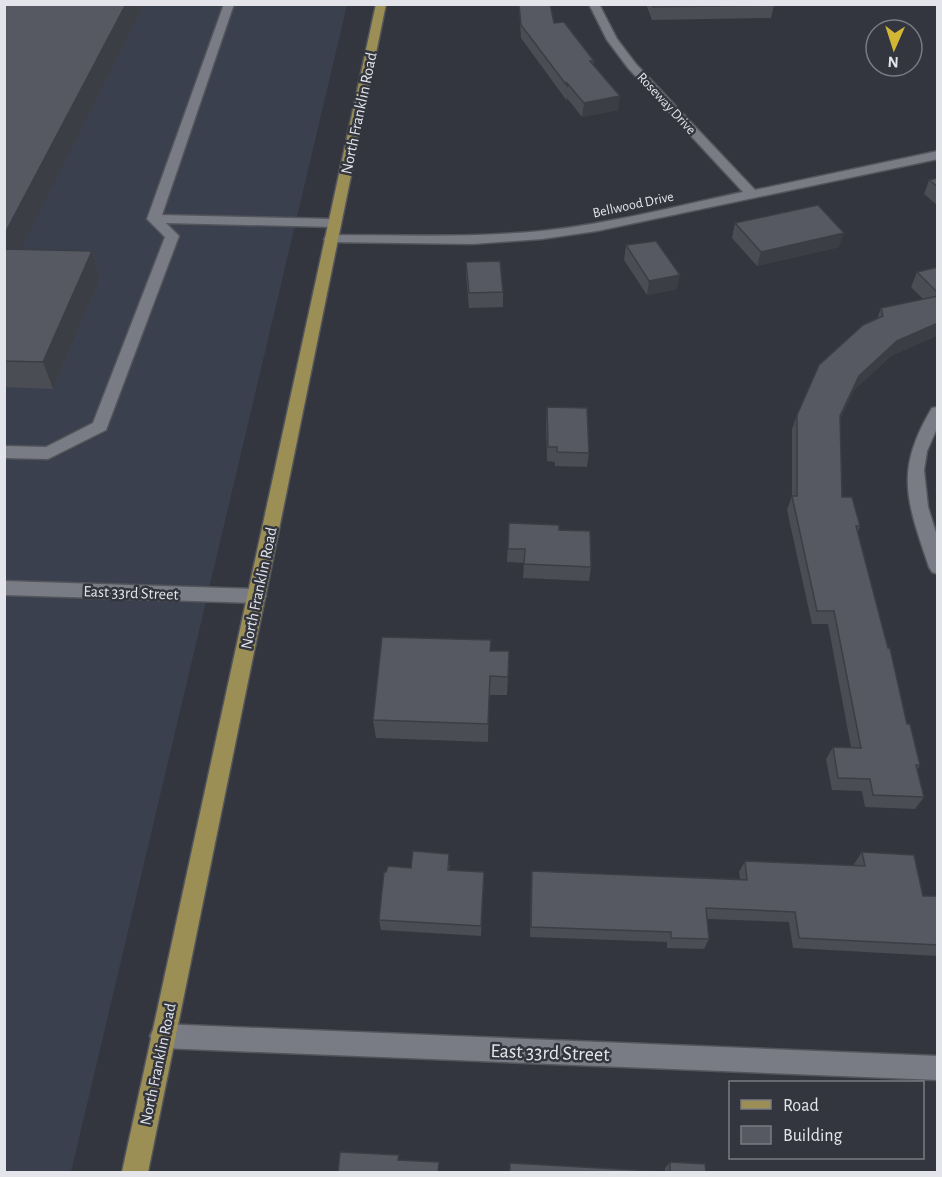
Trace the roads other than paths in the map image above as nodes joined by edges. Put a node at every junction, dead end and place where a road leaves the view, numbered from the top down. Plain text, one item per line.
1 (229, 4) edge
2 (381, 4) edge
3 (594, 4) edge
4 (938, 155) edge
5 (753, 194) junction
6 (154, 219) junction
7 (334, 224) junction
8 (331, 238) junction
9 (938, 412) edge
10 (4, 452) edge
11 (938, 567) edge
12 (4, 588) edge
13 (256, 596) junction
14 (162, 1036) junction
15 (938, 1068) edge
16 (135, 1173) edge

1 - 6 street
2 - 7 main road, North Franklin Road
3 - 5 street, Roseway Drive
4 - 5 street, Bellwood Drive
5 - 8 street, Bellwood Drive
6 - 7 street
6 - 10 street
7 - 8 main road, North Franklin Road
8 - 13 main road, North Franklin Road
9 - 11 street
12 - 13 street, East 33rd Street
13 - 14 main road, North Franklin Road
14 - 15 street, East 33rd Street
14 - 16 main road, North Franklin Road

